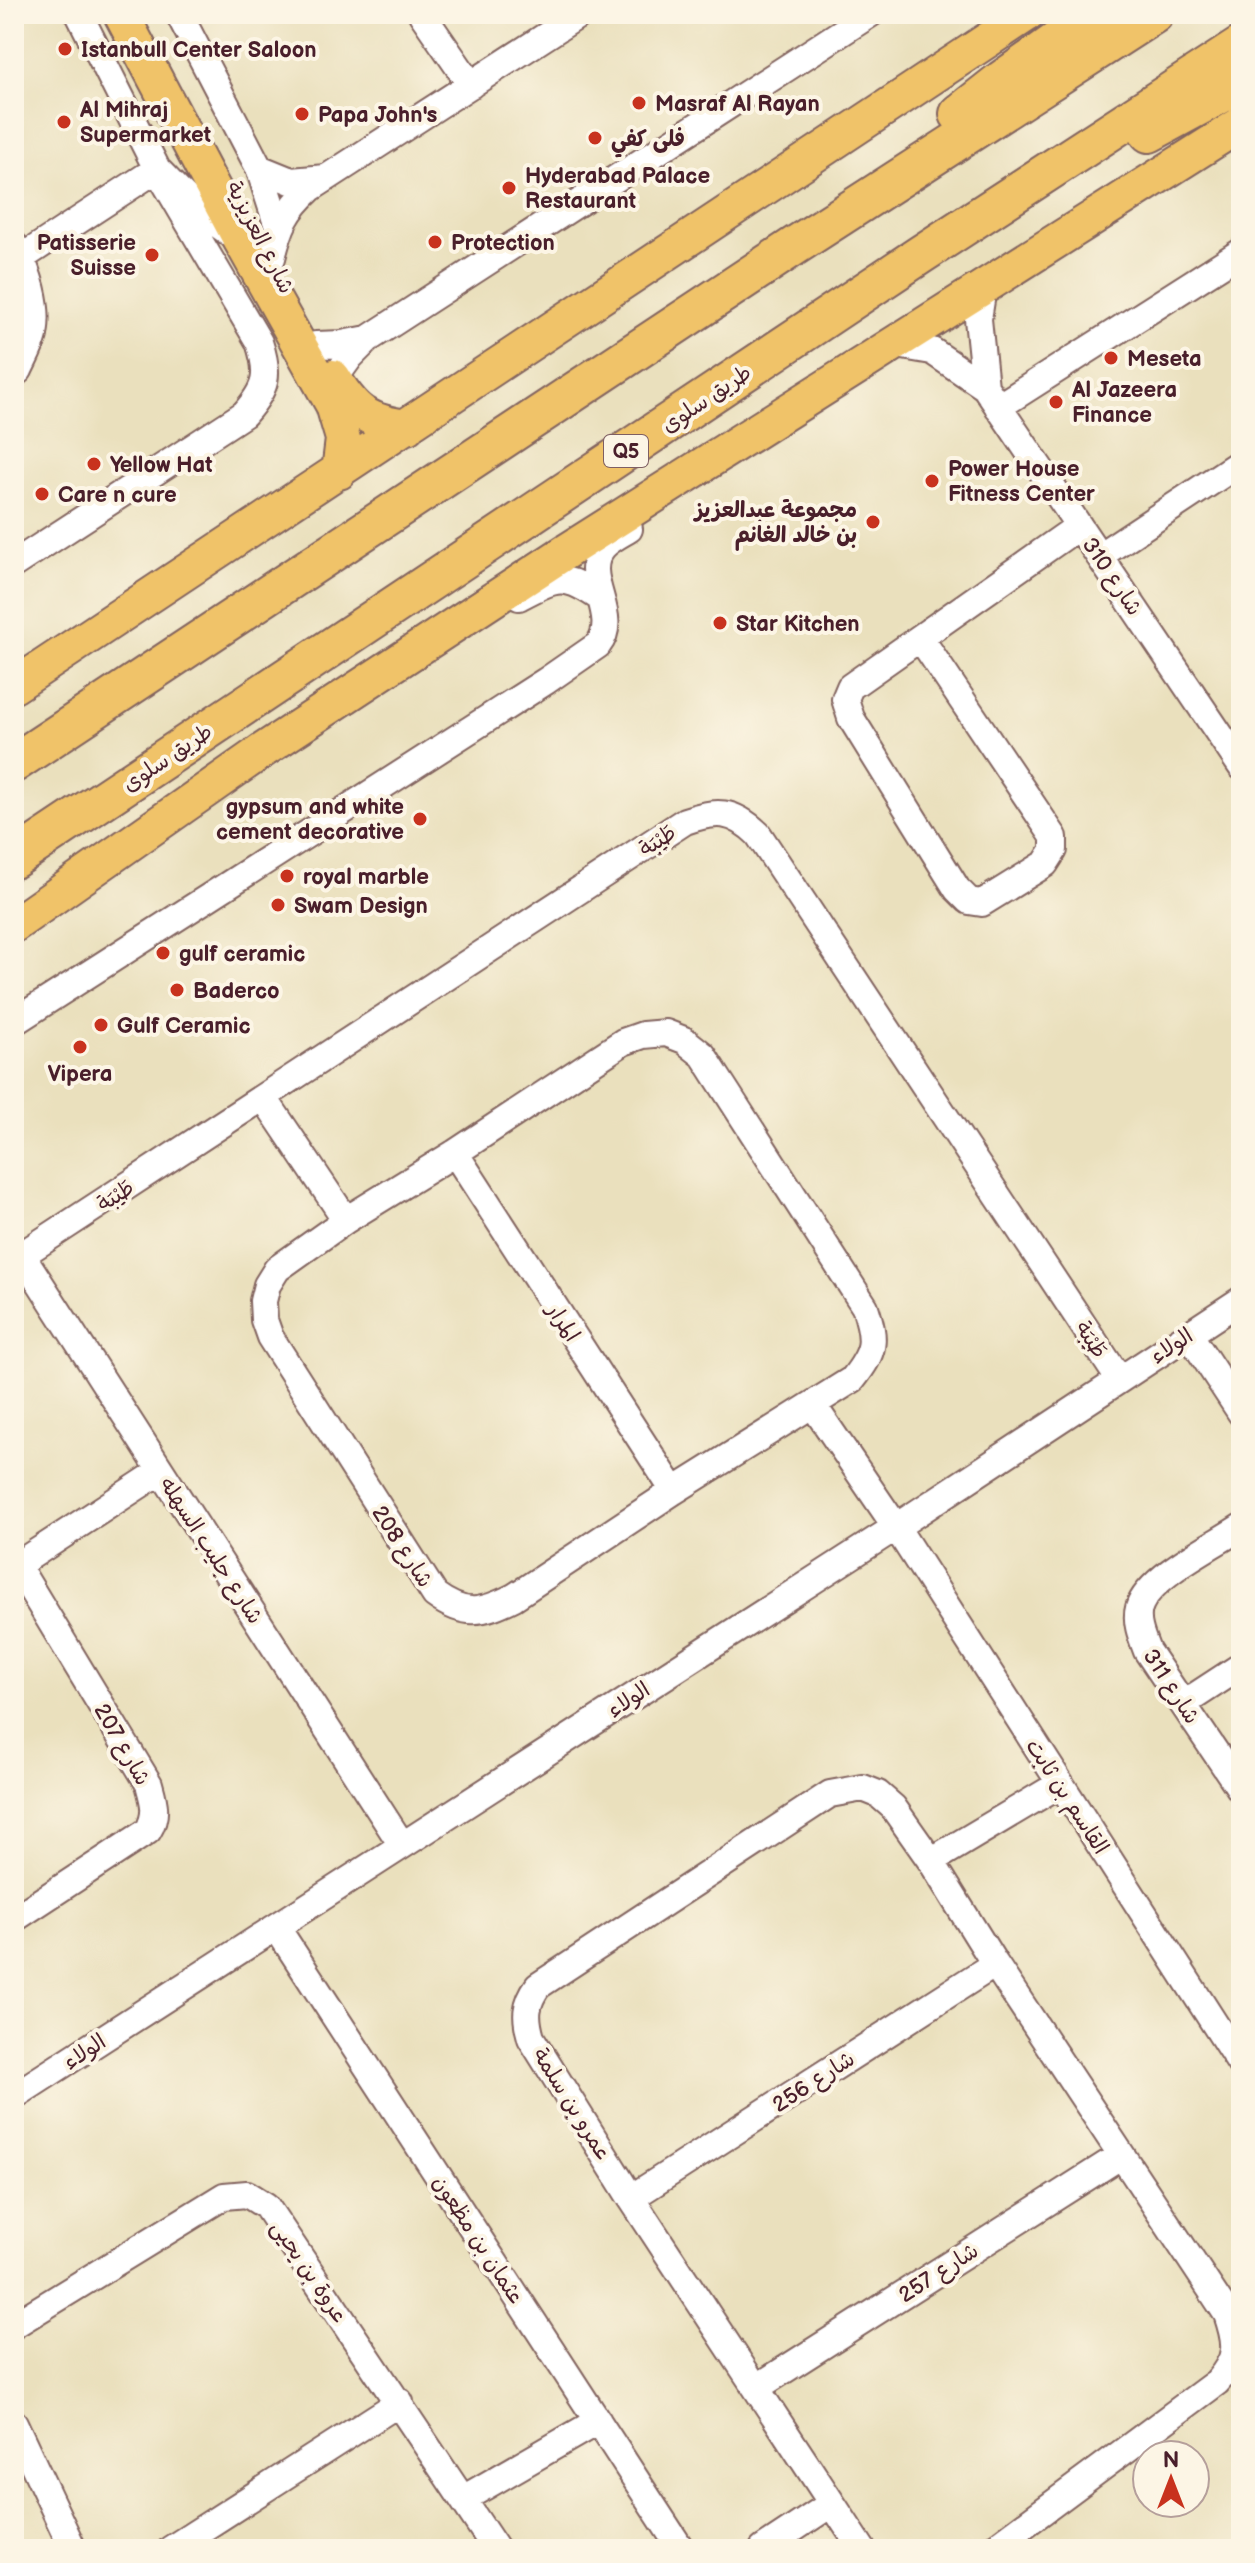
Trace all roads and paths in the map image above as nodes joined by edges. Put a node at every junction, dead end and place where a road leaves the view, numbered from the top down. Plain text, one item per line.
1 (79, 14) edge
2 (121, 14) edge
3 (145, 14) edge
4 (179, 14) edge
5 (422, 14) edge
6 (580, 14) edge
7 (870, 14) edge
8 (1027, 14) edge
9 (1095, 14) edge
10 (1154, 14) edge
11 (1241, 46) edge
12 (1241, 83) edge
13 (471, 85) junction
14 (1241, 124) edge
15 (259, 168) junction
16 (157, 169) junction
17 (326, 178) junction
18 (241, 241) junction
19 (275, 244) junction
20 (793, 247) junction
21 (1241, 252) edge
22 (16, 253) edge
23 (920, 255) junction
24 (983, 288) junction
25 (368, 339) junction
26 (891, 344) junction
27 (316, 345) junction
28 (14, 374) edge
29 (334, 379) junction
30 (991, 397) junction
31 (407, 427) junction
32 (1241, 462) edge
33 (339, 472) junction
34 (655, 495) junction
35 (1079, 526) junction
36 (1099, 556) junction
37 (14, 564) edge
38 (600, 598) junction
39 (481, 607) junction
40 (921, 639) junction
41 (14, 686) edge
42 (14, 763) edge
43 (1241, 766) edge
44 (14, 859) edge
45 (14, 925) edge
46 (14, 1022) edge
47 (264, 1098) junction
48 (455, 1153) junction
49 (346, 1220) junction
50 (18, 1257) edge
51 (1241, 1300) edge
52 (1189, 1334) junction
53 (1119, 1379) junction
54 (813, 1405) junction
55 (1241, 1413) edge
56 (161, 1471) junction
57 (674, 1491) junction
58 (896, 1527) junction
59 (1241, 1527) edge
60 (15, 1563) edge
61 (1241, 1666) edge
62 (1183, 1704) junction
63 (1060, 1784) junction
64 (1241, 1790) edge
65 (402, 1845) junction
66 (931, 1861) junction
67 (14, 1919) edge
68 (277, 1928) junction
69 (995, 1964) junction
70 (1241, 2065) edge
71 (14, 2096) edge
72 (1120, 2156) junction
73 (631, 2198) junction
74 (14, 2325) edge
75 (756, 2388) junction
76 (400, 2402) junction
77 (598, 2421) junction
78 (14, 2423) edge
79 (463, 2499) junction
80 (831, 2504) junction
81 (73, 2549) edge
82 (171, 2549) edge
83 (496, 2549) edge
84 (681, 2549) edge
85 (763, 2549) edge
86 (862, 2549) edge
87 (992, 2549) edge

1 - 16 street, شارع العزيزية
2 - 18 main road, شارع العزيزية
3 - 19 main road, شارع العزيزية
4 - 15 street, شارع العزيزية
5 - 13 street
6 - 13 street
7 - 25 street
8 - 31 main road
9 - 20 highway
10 - 20 highway
11 - 23 highway, طريق سلوى / Q5
12 - 23 highway
13 - 17 street
14 - 24 main road
15 - 17 street
15 - 19 street, شارع العزيزية
16 - 18 street, شارع العزيزية
16 - 22 street
16 - 37 street
17 - 19 street
18 - 33 main road, شارع العزيزية
19 - 27 main road, شارع العزيزية
20 - 42 highway
21 - 30 street
22 - 28 street
23 - 44 highway, طريق سلوى / Q5
24 - 26 main road
24 - 30 street, شارع 310
25 - 27 street
25 - 29 street
26 - 30 street, شارع 310
26 - 34 main road
27 - 29 main road, شارع العزيزية
29 - 31 main road, شارع العزيزية
30 - 35 street, شارع 310
31 - 33 main road
32 - 36 street
33 - 41 main road
34 - 38 street
34 - 39 main road
35 - 36 street, شارع 310
35 - 40 street
36 - 43 street, شارع 310
38 - 39 street
38 - 46 street
39 - 45 main road
40 - 40 street
47 - 49 street
47 - 50 street, طَيْبَة
47 - 53 street, طَيْبَة
48 - 49 street, شارع 208
48 - 54 street, شارع 208
48 - 57 street, المرار
49 - 57 street, شارع 208
50 - 56 street, شارع جليب السهله
51 - 52 street, الولاء
52 - 53 street, الولاء
52 - 55 street
53 - 58 street, الولاء
54 - 57 street, شارع 208
54 - 58 street
56 - 60 street, شارع 207
56 - 65 street, شارع جليب السهله
58 - 63 street, القاسم بن ثابت
58 - 65 street, الولاء
59 - 62 street, شارع 311
60 - 67 street, شارع 207
61 - 62 street
62 - 64 street, شارع 311
63 - 66 street
63 - 70 street, القاسم بن ثابت
65 - 68 street, الولاء
66 - 69 street, عمرو بن سلمة
66 - 73 street, عمرو بن سلمة
68 - 71 street, الولاء
68 - 77 street, عثمان بن مظعون
69 - 72 street, عمرو بن سلمة
69 - 73 street, شارع 256
72 - 75 street, شارع 257
72 - 87 street, عمرو بن سلمة
73 - 75 street, عمرو بن سلمة
74 - 76 street, عروة بن يحيى
75 - 80 street, عمرو بن سلمة
76 - 79 street, عروة بن يحيى
76 - 82 street
77 - 79 street
77 - 84 street, عثمان بن مظعون
78 - 81 street
79 - 83 street, عروة بن يحيى
80 - 85 street
80 - 86 street, عمرو بن سلمة

